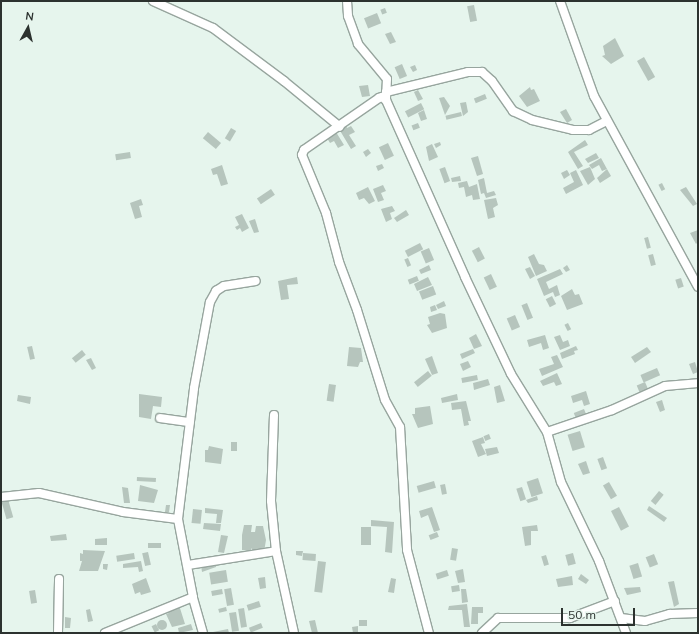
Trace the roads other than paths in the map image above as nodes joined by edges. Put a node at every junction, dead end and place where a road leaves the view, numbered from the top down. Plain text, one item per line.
1 (153, 1) edge
2 (347, 1) edge
3 (560, 1) edge
4 (386, 96) junction
5 (607, 122) junction
6 (340, 127) junction
7 (256, 281) dead end
8 (698, 287) edge
9 (698, 383) edge
10 (274, 415) dead end
11 (160, 418) dead end
12 (190, 422) junction
13 (547, 432) junction
14 (1, 497) edge
15 (178, 519) junction
16 (276, 551) junction
17 (188, 565) junction
18 (59, 579) dead end
19 (193, 597) junction
20 (614, 601) junction
21 (698, 613) edge
22 (621, 618) junction
23 (58, 633) edge
24 (105, 633) edge
25 (203, 633) edge
26 (294, 633) edge
27 (429, 633) edge
28 (482, 633) edge
29 (626, 633) edge

1 - 6 street
2 - 4 street
3 - 5 street
4 - 5 street
4 - 6 street
4 - 13 street
5 - 8 street
6 - 27 street
7 - 12 street
9 - 13 street
10 - 16 street
11 - 12 street
12 - 15 street
13 - 20 street
14 - 15 street
15 - 17 street
16 - 17 street
16 - 26 street
17 - 19 street
18 - 23 street
19 - 24 street
19 - 25 street
20 - 22 street
20 - 28 street
21 - 22 street
22 - 29 street

